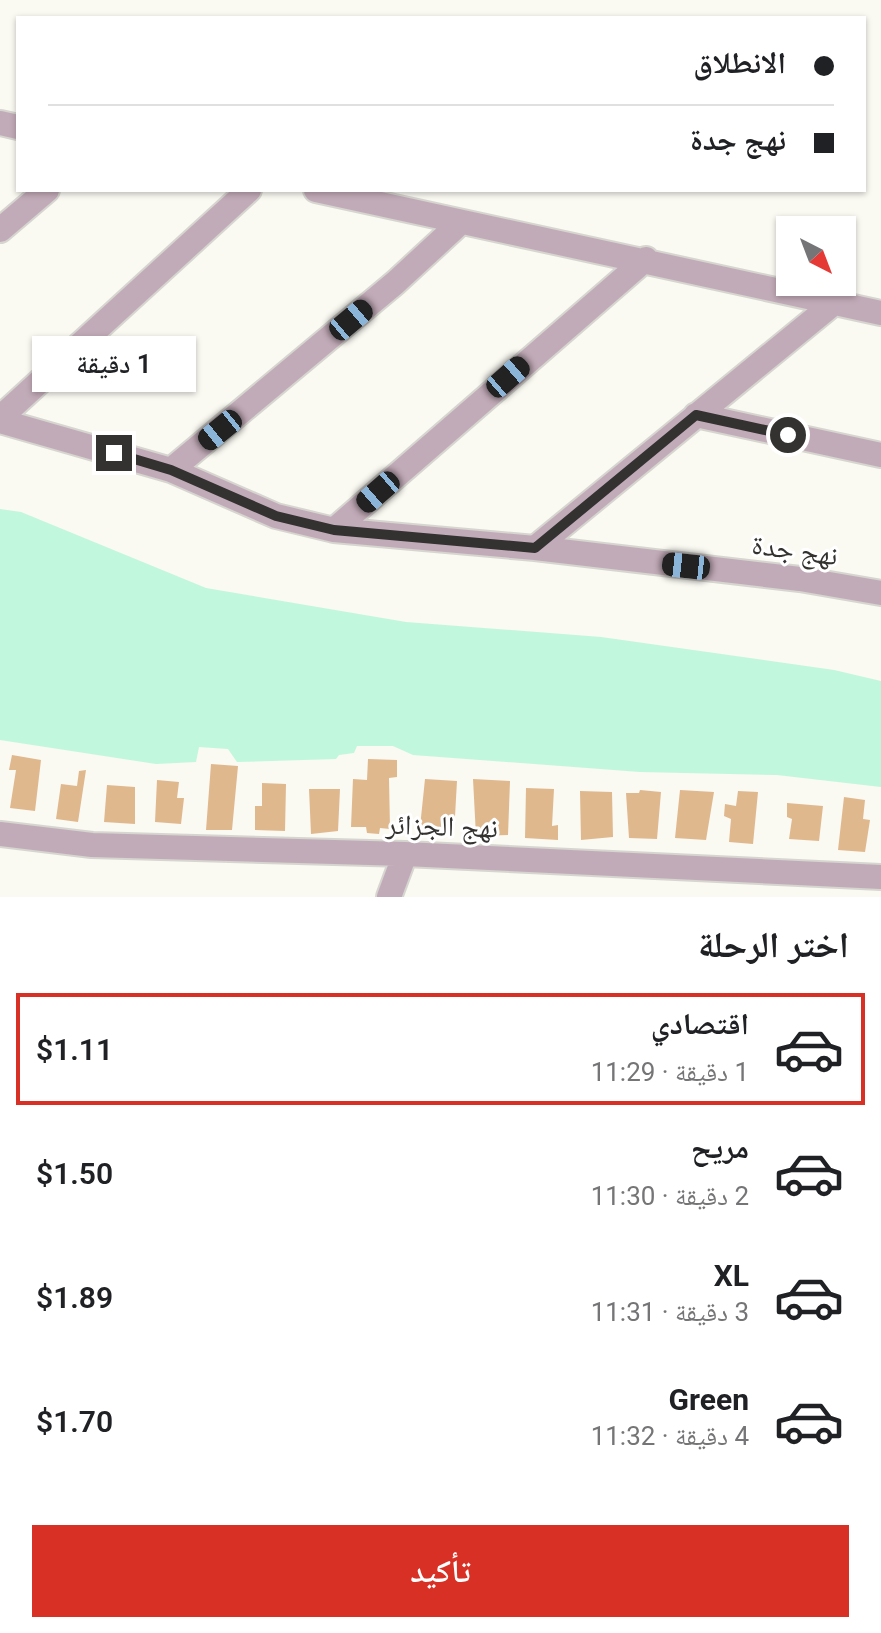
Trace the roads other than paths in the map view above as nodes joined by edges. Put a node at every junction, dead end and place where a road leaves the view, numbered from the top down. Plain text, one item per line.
1 (45, 192) edge
2 (247, 192) edge
3 (325, 192) edge
4 (460, 223) junction
5 (0, 230) edge
6 (646, 259) junction
7 (834, 303) junction
8 (881, 313) edge
9 (696, 415) junction
10 (0, 420) edge
11 (881, 455) edge
12 (171, 470) junction
13 (334, 530) junction
14 (535, 548) junction
15 (881, 593) edge
16 (0, 834) edge
17 (405, 854) junction
18 (881, 877) edge
19 (389, 897) edge

1 - 5 street
2 - 10 street
3 - 4 street
4 - 6 street
4 - 12 street
6 - 7 street
6 - 13 street
7 - 8 street
7 - 9 street
9 - 11 street
9 - 14 street
10 - 12 street, نهج جدة
12 - 13 street, نهج جدة
13 - 14 street, نهج جدة
14 - 15 street, نهج جدة
16 - 17 street, نهج الجزائر
17 - 18 street, نهج الجزائر
17 - 19 street

